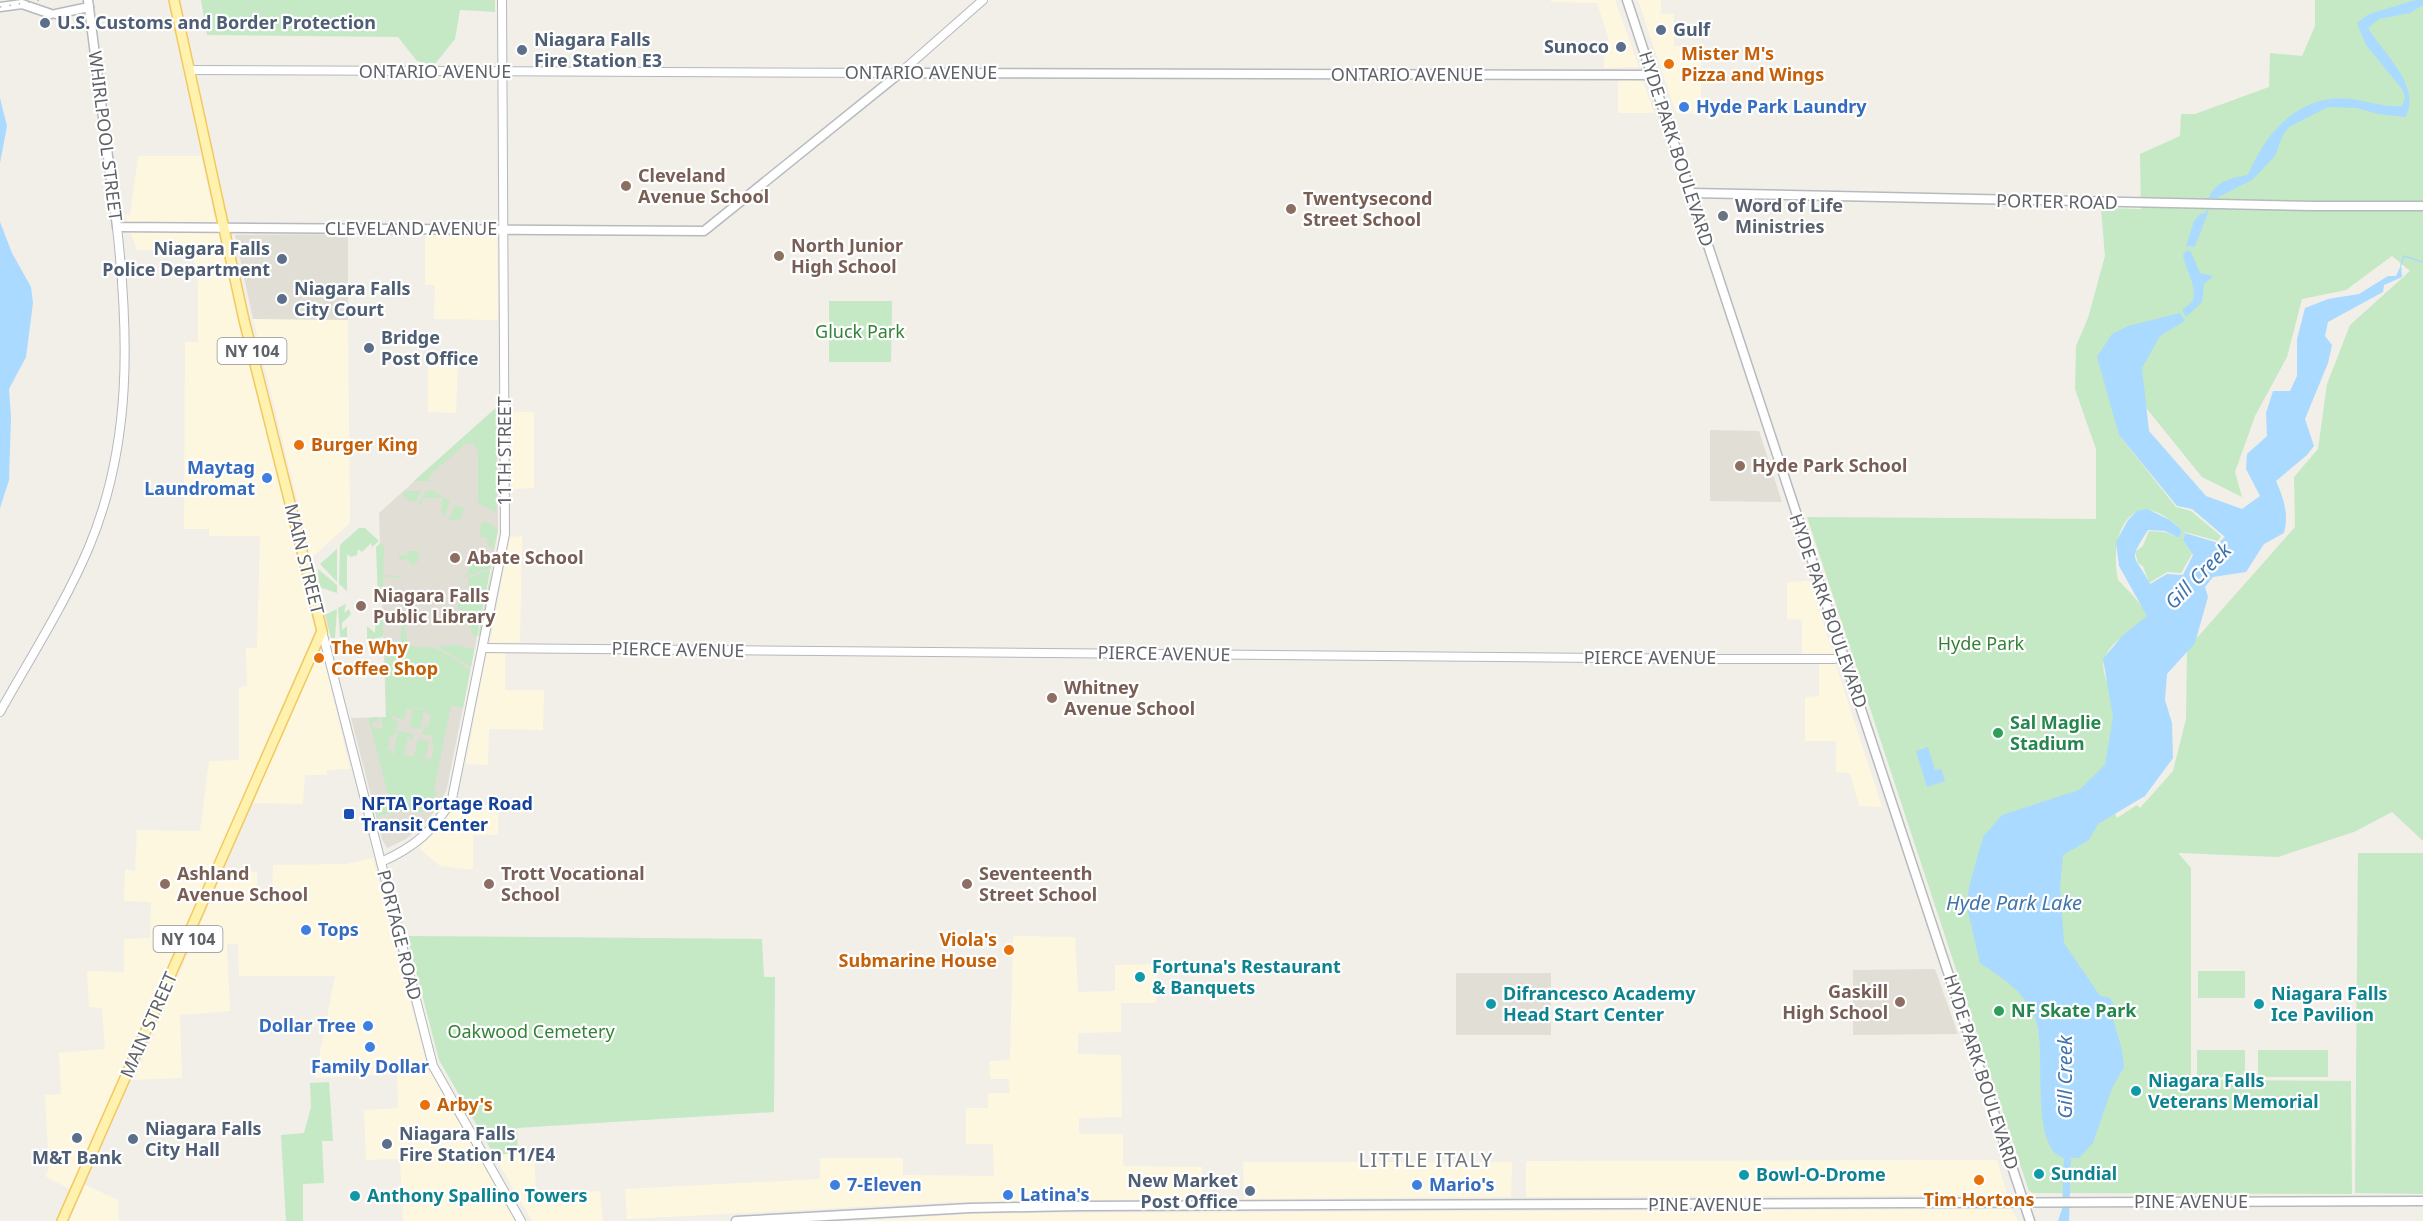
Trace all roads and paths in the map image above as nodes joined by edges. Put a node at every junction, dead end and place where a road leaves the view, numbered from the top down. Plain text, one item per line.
1 (174, 0) edge
2 (502, 0) edge
3 (983, 0) edge
4 (1627, 0) edge
5 (21, 2) edge
6 (88, 4) edge
7 (0, 7) edge
8 (189, 70) junction
9 (503, 72) junction
10 (900, 73) junction
11 (1653, 75) junction
12 (1691, 193) junction
13 (2423, 206) edge
14 (117, 227) junction
15 (224, 228) junction
16 (504, 230) junction
17 (321, 630) junction
18 (483, 648) junction
19 (1844, 655) junction
20 (0, 712) edge
21 (381, 862) junction
22 (2423, 1201) edge
23 (2024, 1203) junction
24 (62, 1221) edge
25 (521, 1221) edge
26 (735, 1221) edge
27 (2030, 1221) edge

1 - 8 main road, MAIN STREET / NY 104
2 - 9 street, 11TH STREET
3 - 10 street
4 - 11 main road, HYDE PARK BOULEVARD
5 - 6 main road
5 - 7 main road
6 - 14 main road, WHIRLPOOL STREET
8 - 9 street, ONTARIO AVENUE
8 - 15 main road, MAIN STREET / NY 104
9 - 10 street, ONTARIO AVENUE
9 - 16 street, 11TH STREET
10 - 11 main road, ONTARIO AVENUE
10 - 16 main road, CLEVELAND AVENUE
11 - 12 main road, HYDE PARK BOULEVARD
12 - 13 main road, PORTER ROAD
12 - 19 main road, HYDE PARK BOULEVARD
14 - 15 main road, CLEVELAND AVENUE
14 - 20 street, WHIRLPOOL STREET
15 - 16 main road, CLEVELAND AVENUE
15 - 17 main road, MAIN STREET / NY 104
16 - 18 street, 11TH STREET
17 - 21 street, PORTAGE ROAD
17 - 24 main road, MAIN STREET / NY 104
18 - 19 street, PIERCE AVENUE
18 - 21 street, 11TH STREET
19 - 23 main road, HYDE PARK BOULEVARD
21 - 25 street, PORTAGE ROAD
22 - 23 main road, PINE AVENUE
23 - 26 main road, PINE AVENUE
23 - 27 main road, HYDE PARK BOULEVARD

